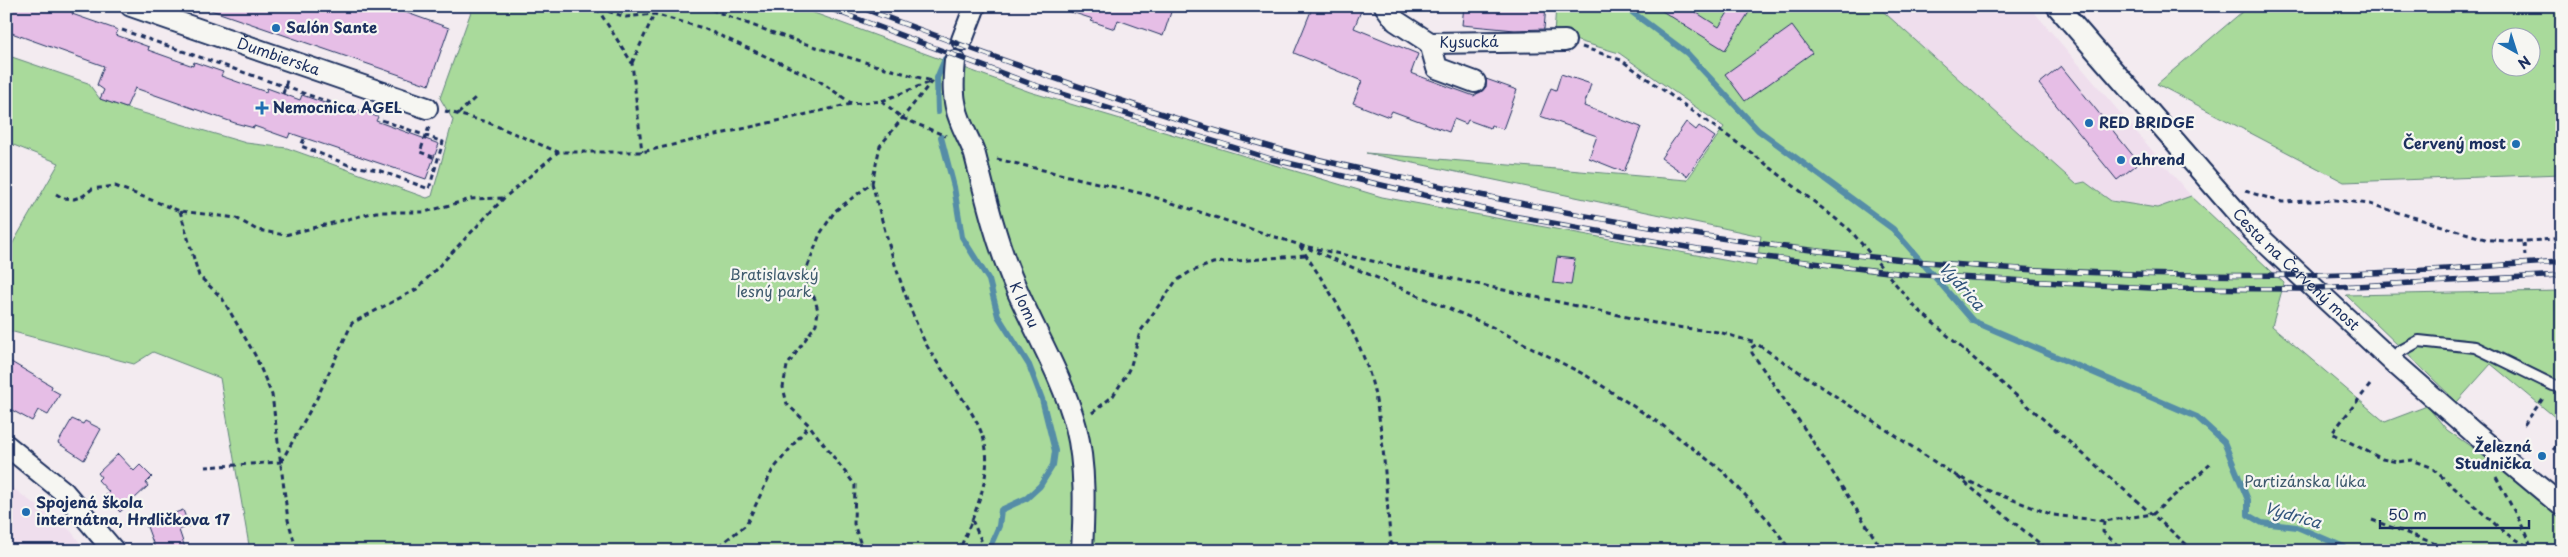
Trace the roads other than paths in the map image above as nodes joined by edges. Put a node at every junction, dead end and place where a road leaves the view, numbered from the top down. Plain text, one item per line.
1 (131, 6) edge
2 (975, 6) edge
3 (1385, 6) edge
4 (2057, 6) edge
5 (962, 40) dead end
6 (1565, 41) road end
7 (1430, 43) junction
8 (955, 61) dead end
9 (1476, 82) dead end
10 (427, 108) road end
11 (2391, 360) junction
12 (2557, 386) edge
13 (6, 445) edge
14 (2562, 506) edge
15 (114, 551) edge
16 (1082, 551) edge

1 - 10 street, Ďumbierska
2 - 5 street
3 - 7 street, Kysucká
4 - 11 street, Cesta na Červený most
6 - 7 street, Kysucká
7 - 9 street
8 - 16 street, K lomu
11 - 12 lane
11 - 14 street, Cesta na Červený most
13 - 15 street

